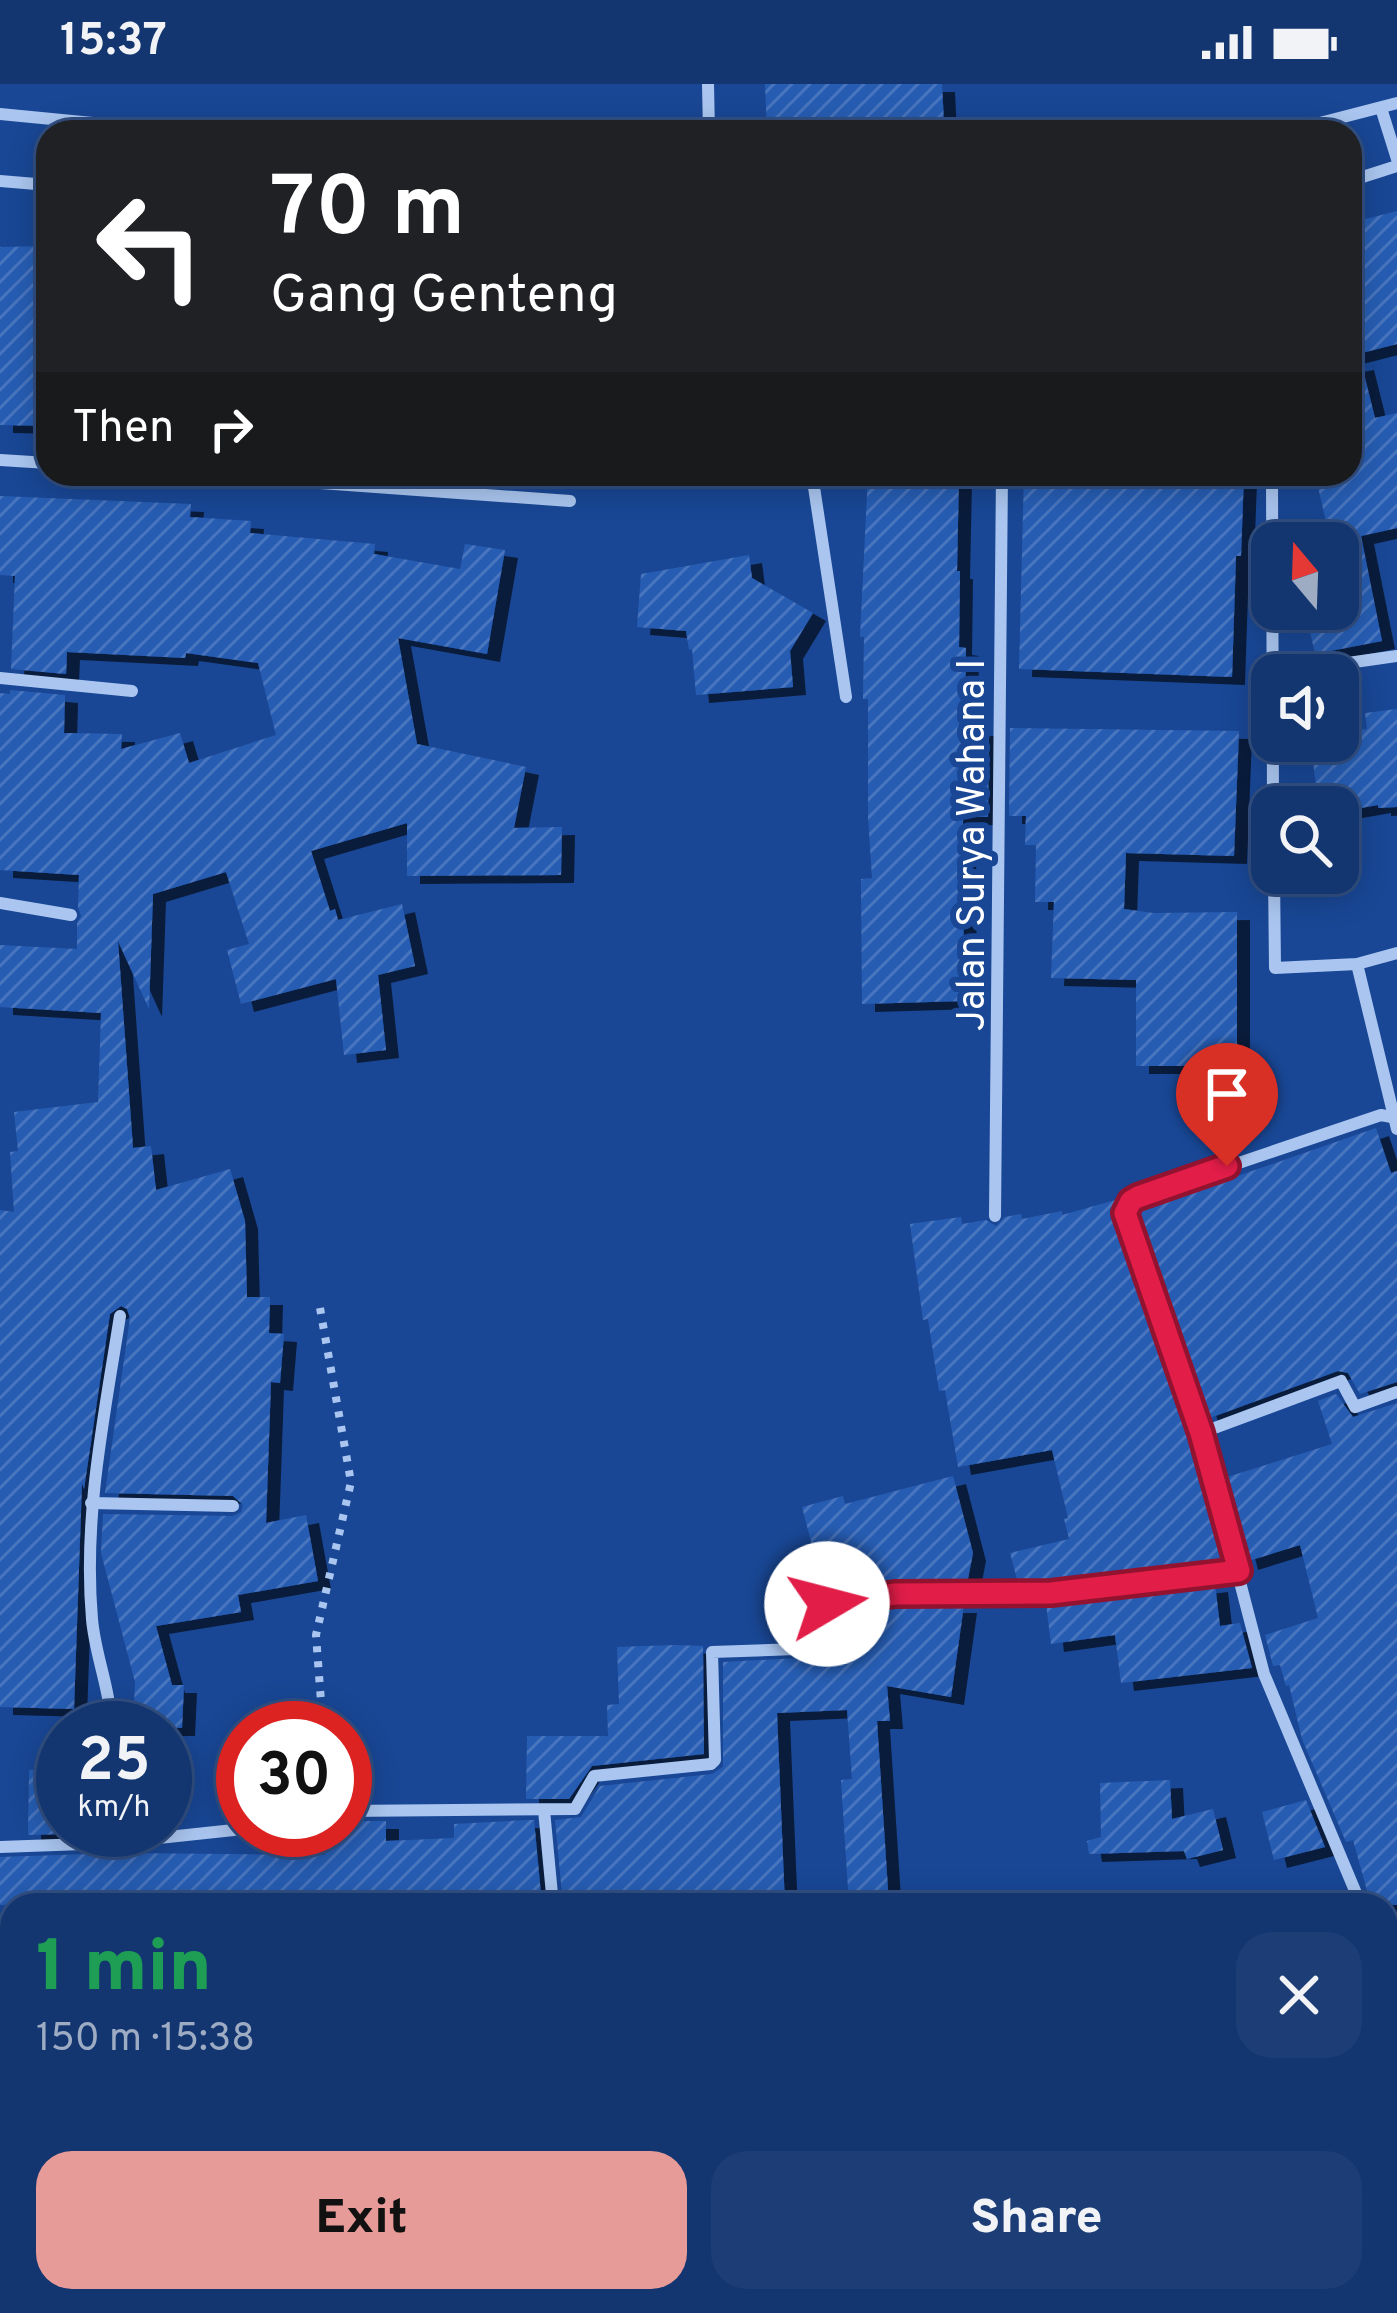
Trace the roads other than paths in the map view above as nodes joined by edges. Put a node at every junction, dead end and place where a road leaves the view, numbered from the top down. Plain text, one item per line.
1 (708, 84) edge
2 (1397, 103) edge
3 (1381, 108) junction
4 (0, 114) edge
5 (62, 120) edge
6 (709, 120) edge
7 (1333, 120) edge
8 (1397, 162) edge
9 (1362, 176) edge
10 (0, 181) edge
11 (36, 184) edge
12 (0, 460) edge
13 (36, 463) edge
14 (361, 486) edge
15 (814, 486) edge
16 (1002, 486) edge
17 (1272, 486) edge
18 (570, 501) dead end
19 (1271, 654) edge
20 (1397, 656) edge
21 (1359, 661) edge
22 (0, 678) edge
23 (132, 691) dead end
24 (846, 698) dead end
25 (1274, 894) edge
26 (0, 904) edge
27 (71, 915) dead end
28 (1397, 953) edge
29 (1357, 964) junction
30 (1396, 1122) edge
31 (995, 1216) dead end
32 (120, 1316) dead end
33 (1397, 1392) edge
34 (1201, 1433) junction
35 (91, 1503) junction
36 (233, 1506) dead end
37 (1239, 1571) junction
38 (110, 1701) edge
39 (544, 1810) junction
40 (372, 1811) edge
41 (36, 1844) edge
42 (0, 1847) edge
43 (552, 1893) edge
44 (1356, 1893) edge

1 - 6 street
2 - 3 street
3 - 7 street
3 - 8 street
4 - 5 street
8 - 9 street
10 - 11 street
12 - 13 street
14 - 18 street
15 - 24 street
16 - 31 street, Jalan Surya Wahana I
17 - 19 street
20 - 21 street
22 - 23 street
25 - 29 street
26 - 27 street
28 - 29 street
29 - 30 street
30 - 34 street
32 - 35 street
33 - 34 street
34 - 37 street
35 - 36 street
35 - 38 street
37 - 39 street
37 - 44 street
39 - 40 street
39 - 43 street
41 - 42 street

